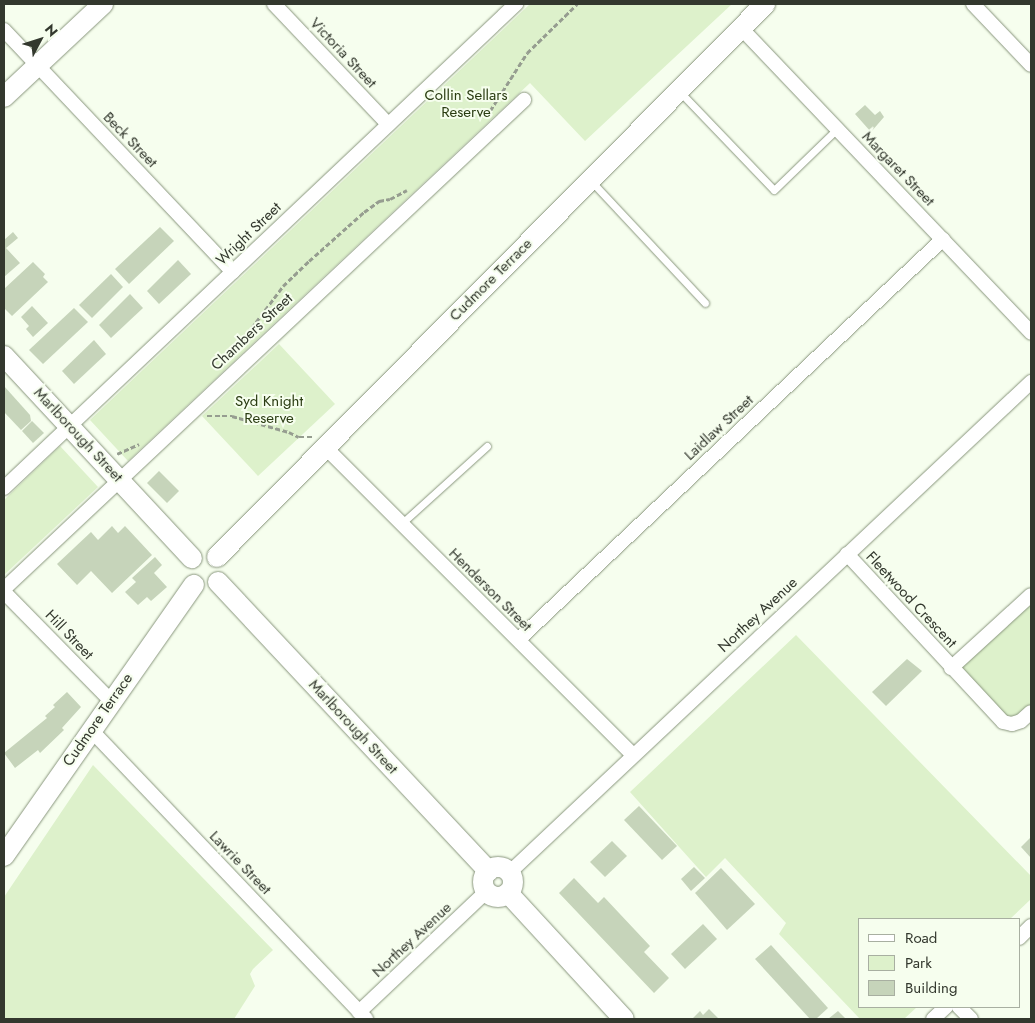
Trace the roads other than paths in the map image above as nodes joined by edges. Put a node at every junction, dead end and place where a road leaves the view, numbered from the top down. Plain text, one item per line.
1 (103, 4) edge
2 (274, 4) edge
3 (516, 4) edge
4 (765, 4) edge
5 (973, 4) edge
6 (741, 28) junction
7 (4, 30) edge
8 (37, 65) junction
9 (1031, 65) edge
10 (680, 91) junction
11 (4, 97) edge
12 (524, 100) dead end
13 (388, 124) junction
14 (837, 129) junction
15 (590, 180) junction
16 (943, 239) junction
17 (233, 272) junction
18 (705, 303) dead end
19 (1031, 333) edge
20 (4, 356) edge
21 (1031, 382) edge
22 (70, 426) junction
23 (487, 446) dead end
24 (325, 447) junction
25 (120, 480) junction
26 (4, 488) edge
27 (401, 524) junction
28 (847, 554) junction
29 (217, 557) junction
30 (192, 558) junction
31 (218, 582) junction
32 (194, 585) junction
33 (4, 590) edge
34 (1031, 594) edge
35 (518, 640) junction
36 (951, 668) junction
37 (112, 702) junction
38 (1031, 712) edge
39 (91, 730) junction
40 (633, 755) junction
41 (4, 856) edge
42 (488, 871) junction
43 (509, 873) junction
44 (486, 892) junction
45 (508, 893) junction
46 (1031, 926) edge
47 (1020, 937) edge
48 (945, 1008) edge
49 (960, 1008) edge
50 (363, 1016) edge
51 (624, 1019) edge
52 (933, 1019) edge
53 (971, 1019) edge

1 - 8 street
2 - 13 street, Victoria Street
3 - 13 street, Wright Street
4 - 6 street, Cudmore Terrace
5 - 9 street
6 - 10 street, Cudmore Terrace
6 - 14 street, Margaret Street
7 - 8 street, Beck Street
8 - 11 street
8 - 17 street, Beck Street
10 - 14 lane
10 - 15 street, Cudmore Terrace
12 - 25 street, Chambers Street
13 - 17 street, Wright Street
14 - 16 street, Margaret Street
15 - 18 lane
15 - 24 street, Cudmore Terrace
16 - 19 street, Margaret Street
16 - 35 street, Laidlaw Street
17 - 22 street, Wright Street
20 - 22 street, Marlborough Street
21 - 28 street, Northey Avenue
22 - 25 street, Marlborough Street
22 - 26 street, Wright Street
23 - 27 lane
24 - 27 street, Henderson Street
24 - 29 street, Cudmore Terrace
25 - 30 street, Marlborough Street
25 - 33 street, Chambers Street
27 - 35 street, Henderson Street
28 - 36 street, Fleetwood Crescent
28 - 40 street, Northey Avenue
29 - 30 street
29 - 31 street
30 - 32 street
31 - 32 street
31 - 42 street, Marlborough Street
32 - 37 street, Cudmore Terrace
33 - 37 street, Hill Street
34 - 36 street, Fleetwood Crescent
35 - 40 street, Henderson Street
36 - 38 street, Fleetwood Crescent
37 - 39 street, Cudmore Terrace
39 - 41 street, Cudmore Terrace
39 - 50 street, Lawrie Street
40 - 43 street, Northey Avenue
42 - 43 street
42 - 44 street
43 - 45 street
44 - 45 street
44 - 50 street, Northey Avenue
45 - 51 street
46 - 47 street
48 - 52 street
49 - 53 street

